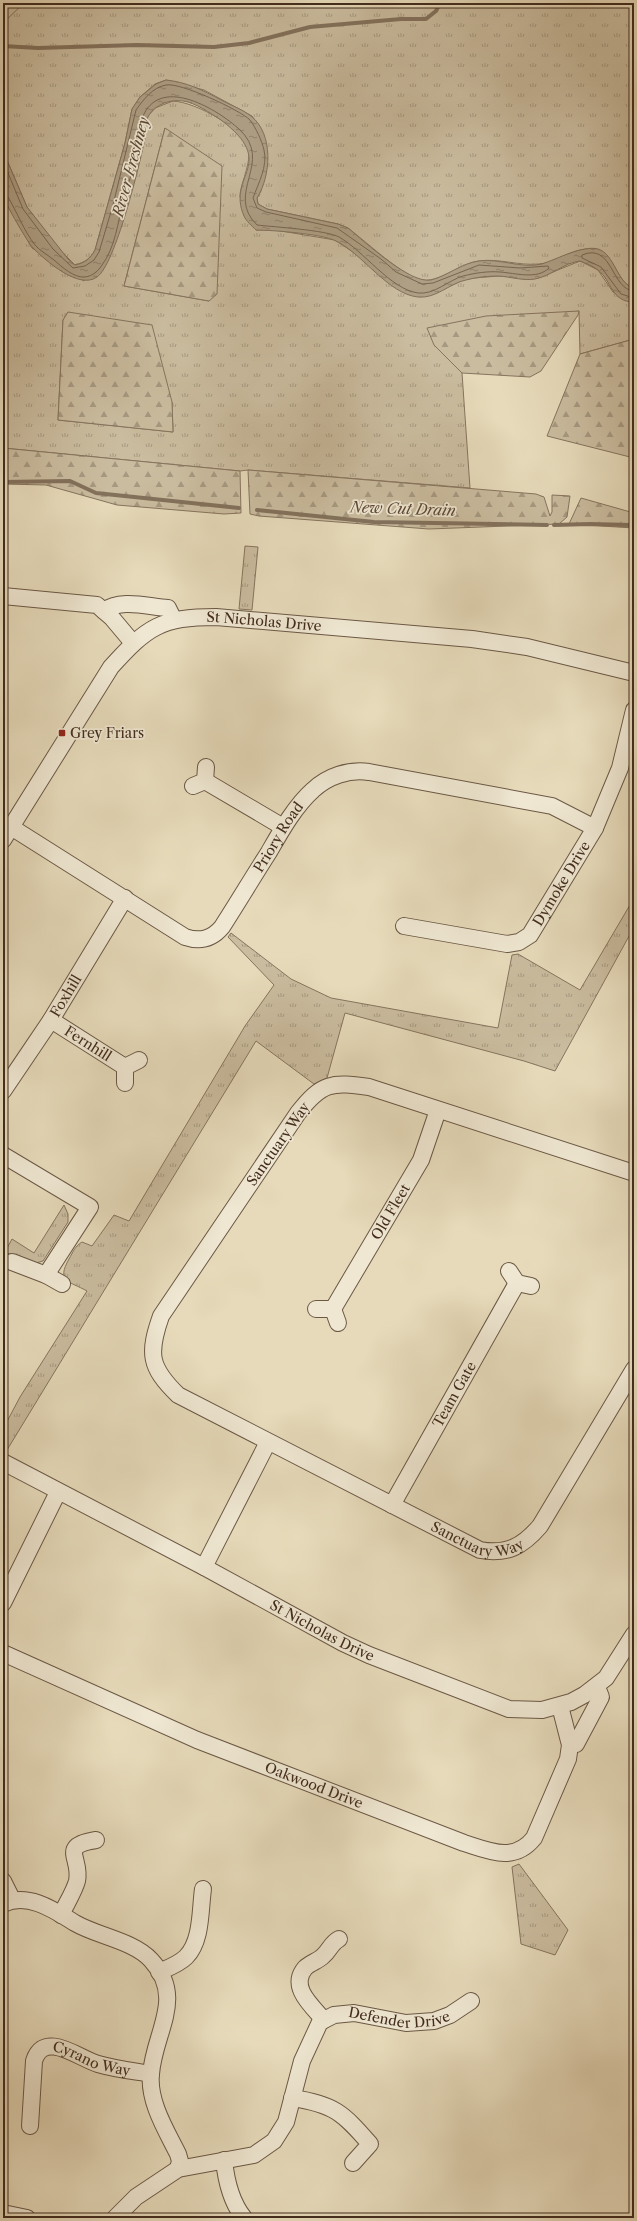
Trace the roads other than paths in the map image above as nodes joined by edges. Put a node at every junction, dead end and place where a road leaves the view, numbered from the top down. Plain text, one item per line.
1 (3, 596) edge
2 (104, 611) junction
3 (174, 620) junction
4 (132, 644) junction
5 (634, 673) edge
6 (634, 710) edge
7 (201, 778) dead end
8 (283, 828) junction
9 (595, 828) junction
10 (7, 833) edge
11 (125, 898) junction
12 (404, 926) dead end
13 (52, 1020) junction
14 (130, 1070) dead end
15 (3, 1092) edge
16 (438, 1110) junction
17 (3, 1155) edge
18 (634, 1173) edge
19 (12, 1262) dead end
20 (46, 1274) junction
21 (519, 1280) dead end
22 (62, 1284) dead end
23 (316, 1309) dead end
24 (634, 1369) edge
25 (268, 1442) junction
26 (3, 1462) edge
27 (58, 1492) junction
28 (392, 1505) junction
29 (204, 1567) junction
30 (3, 1603) edge
31 (634, 1634) edge
32 (3, 1653) edge
33 (594, 1688) junction
34 (560, 1706) junction
35 (570, 1744) junction
36 (96, 1840) dead end
37 (3, 1881) edge
38 (203, 1889) dead end
39 (8, 1902) edge
40 (61, 1915) junction
41 (339, 1939) dead end
42 (159, 1972) junction
43 (471, 2001) dead end
44 (324, 2020) junction
45 (150, 2074) junction
46 (292, 2098) junction
47 (30, 2126) dead end
48 (224, 2160) junction
49 (353, 2163) dead end
50 (178, 2169) junction
51 (3, 2213) edge
52 (22, 2217) edge
53 (115, 2218) edge
54 (244, 2218) edge

1 - 2 street
2 - 3 street
2 - 4 street
3 - 4 street, St Nicholas Drive
3 - 5 street, St Nicholas Drive
4 - 10 street, St Nicholas Drive
6 - 9 street, Dymoke Drive
7 - 8 street
8 - 9 street, Priory Road
8 - 11 street, Priory Road
9 - 12 street, Dymoke Drive
10 - 11 street, Priory Road
11 - 13 street, Foxhill
13 - 14 street, Fernhill
13 - 15 street, Foxhill
16 - 18 street, Sanctuary Way
16 - 23 street, Old Fleet
16 - 25 street, Sanctuary Way
17 - 20 street
19 - 20 street
20 - 22 street
21 - 28 street, Team Gate
24 - 28 street, Sanctuary Way
25 - 28 street, Sanctuary Way
25 - 29 street
26 - 27 street, St Nicholas Drive
27 - 29 street, St Nicholas Drive
27 - 30 street
29 - 34 street, St Nicholas Drive
31 - 33 street, St Nicholas Drive
32 - 35 street, Oakwood Drive
33 - 34 street, St Nicholas Drive
33 - 35 street
34 - 35 street, Oakwood Drive
36 - 40 street
37 - 39 street, Cyrano Way
38 - 42 street
39 - 40 street, Cyrano Way
40 - 42 street, Cyrano Way
41 - 44 street
42 - 45 street, Cyrano Way
43 - 44 street, Defender Drive
44 - 46 street
45 - 47 street, Cyrano Way
45 - 50 street, Cyrano Way
46 - 48 street
46 - 49 street
48 - 50 street
48 - 54 street
50 - 53 street
51 - 52 street

